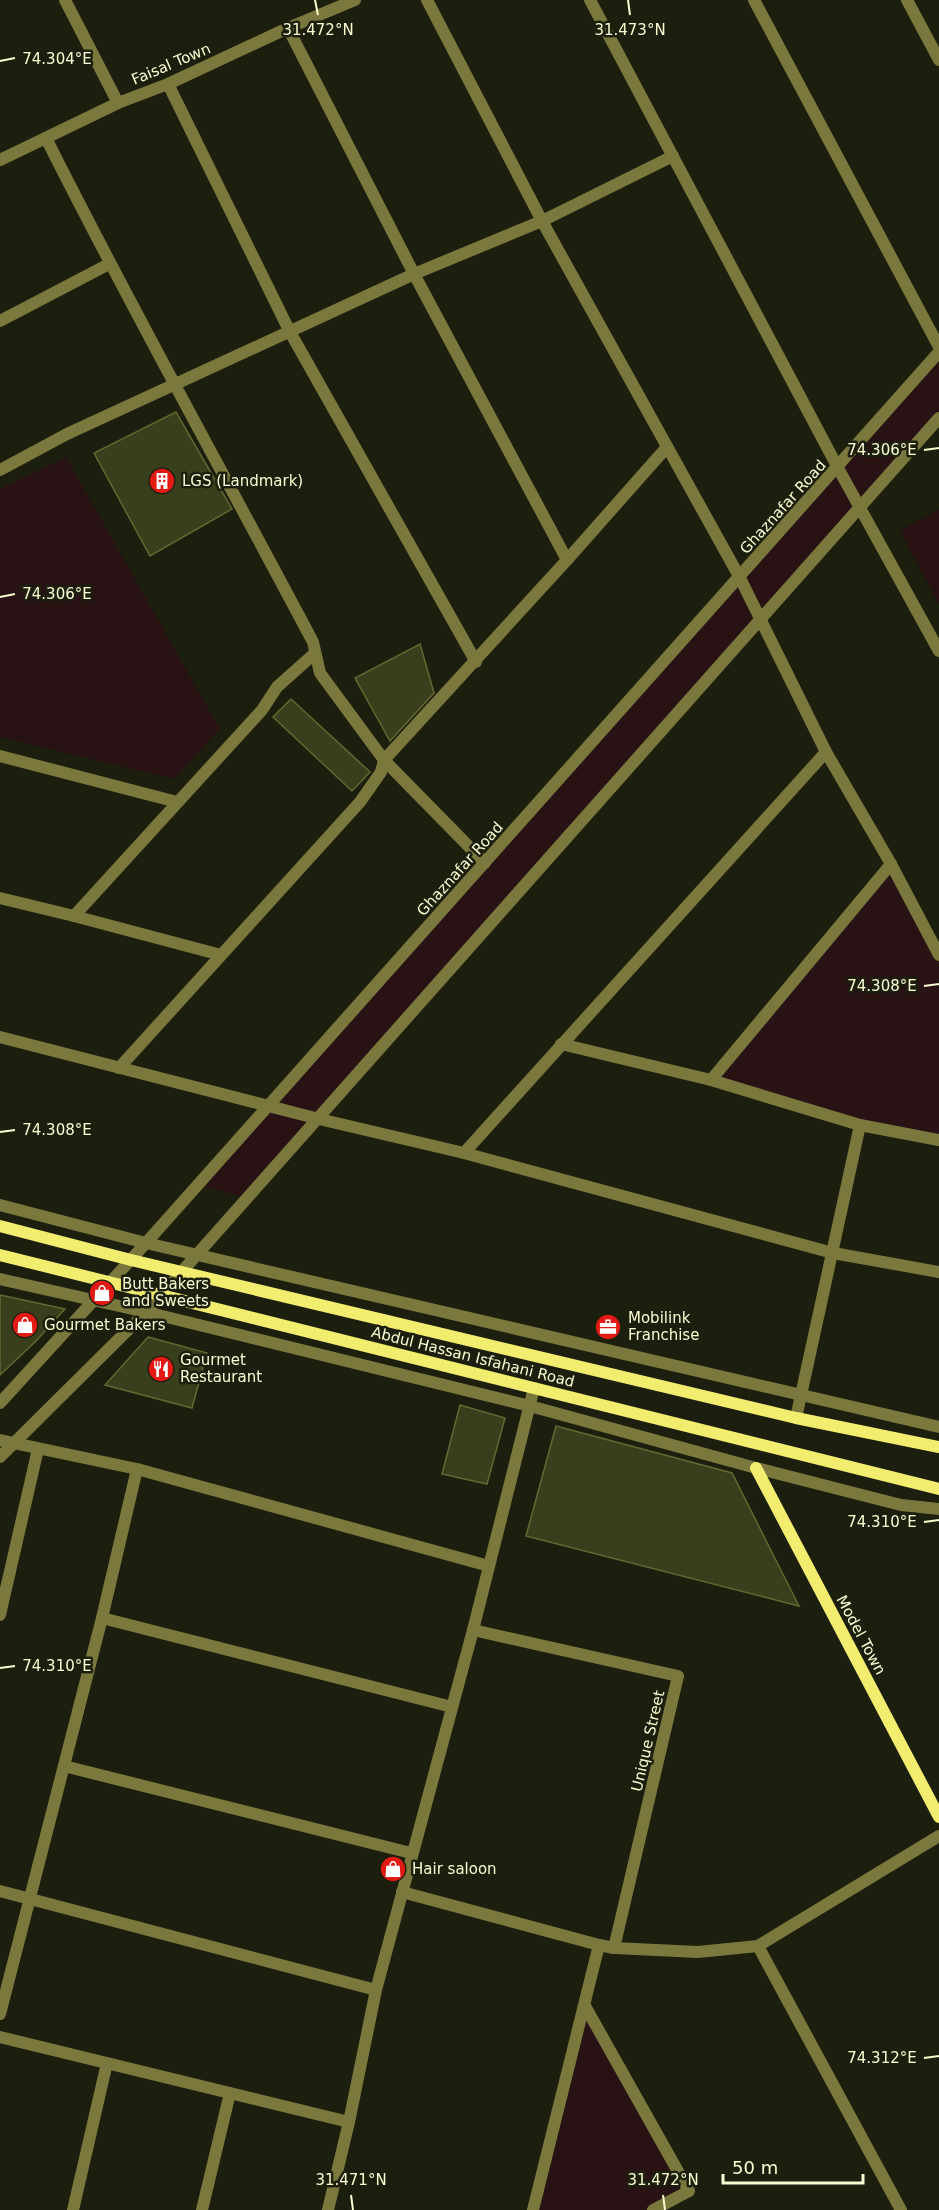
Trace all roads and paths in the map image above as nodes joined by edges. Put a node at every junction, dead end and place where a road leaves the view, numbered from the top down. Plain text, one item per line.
1 (355, 0) edge
2 (428, 0) edge
3 (590, 0) edge
4 (754, 0) edge
5 (907, 0) edge
6 (70, 2) edge
7 (288, 28) junction
8 (939, 60) edge
9 (168, 84) junction
10 (118, 103) junction
11 (46, 138) junction
12 (673, 156) junction
13 (0, 160) edge
14 (542, 221) junction
15 (109, 264) junction
16 (414, 274) junction
17 (0, 321) edge
18 (290, 332) junction
19 (939, 347) edge
20 (939, 352) edge
21 (175, 383) junction
22 (939, 418) edge
23 (667, 447) junction
24 (838, 468) junction
25 (0, 470) edge
26 (859, 507) junction
27 (567, 560) junction
28 (740, 578) junction
29 (760, 621) junction
30 (939, 651) edge
31 (314, 654) junction
32 (476, 662) junction
33 (826, 752) junction
34 (0, 756) edge
35 (384, 760) junction
36 (177, 802) junction
37 (485, 863) junction
38 (891, 864) junction
39 (0, 898) edge
40 (74, 916) junction
41 (939, 955) edge
42 (221, 956) junction
43 (0, 1037) edge
44 (561, 1044) junction
45 (119, 1068) junction
46 (711, 1080) junction
47 (269, 1106) junction
48 (319, 1119) junction
49 (860, 1125) junction
50 (939, 1140) edge
51 (464, 1153) junction
52 (0, 1205) edge
53 (0, 1226) edge
54 (146, 1243) junction
55 (832, 1253) junction
56 (0, 1255) edge
57 (196, 1255) junction
58 (131, 1260) junction
59 (181, 1272) junction
60 (939, 1272) edge
61 (0, 1279) edge
62 (110, 1282) junction
63 (160, 1295) junction
64 (94, 1301) junction
65 (146, 1312) junction
66 (534, 1388) junction
67 (801, 1395) junction
68 (0, 1403) edge
69 (530, 1406) junction
70 (796, 1418) junction
71 (939, 1427) edge
72 (6, 1442) edge
73 (939, 1447) edge
74 (38, 1449) junction
75 (0, 1457) edge
76 (756, 1468) junction
77 (137, 1469) junction
78 (939, 1489) edge
79 (939, 1509) edge
80 (489, 1566) junction
81 (0, 1615) edge
82 (102, 1618) junction
83 (473, 1630) junction
84 (452, 1707) junction
85 (64, 1766) junction
86 (939, 1817) edge
87 (939, 1836) edge
88 (411, 1853) junction
89 (0, 1891) edge
90 (402, 1892) junction
91 (30, 1899) junction
92 (599, 1945) junction
93 (758, 1946) junction
94 (614, 1948) junction
95 (376, 1990) junction
96 (2, 1995) edge
97 (585, 2006) junction
98 (0, 2014) edge
99 (0, 2037) edge
100 (107, 2063) junction
101 (230, 2093) junction
102 (349, 2122) junction
103 (73, 2210) edge
104 (201, 2210) edge
105 (328, 2210) edge
106 (533, 2210) edge
107 (653, 2210) edge
108 (901, 2210) edge

1 - 7 street, Faisal Town
2 - 14 street
3 - 12 street
4 - 19 street
5 - 8 street
6 - 10 street
7 - 9 street, Faisal Town
7 - 16 street
9 - 10 street, Faisal Town
9 - 18 street
10 - 11 street, Faisal Town
11 - 13 street, Faisal Town
11 - 15 street
12 - 14 street
12 - 24 street
14 - 16 street
14 - 23 street
15 - 17 street
15 - 21 street
16 - 18 street
16 - 27 street
18 - 21 street
18 - 32 street
20 - 24 street, Ghaznafar Road
21 - 25 street
21 - 31 street
22 - 26 street
23 - 27 street
23 - 28 street
24 - 26 street
24 - 28 street, Ghaznafar Road
26 - 29 street
26 - 30 street
27 - 32 street
28 - 29 street
28 - 37 street, Ghaznafar Road
29 - 33 street
29 - 48 street
31 - 35 street
31 - 36 street
32 - 35 street
33 - 38 street
33 - 44 street
34 - 36 street
35 - 37 street
35 - 42 street
36 - 40 street
37 - 47 street, Ghaznafar Road
38 - 41 street
38 - 46 street
39 - 40 street
40 - 42 street
42 - 45 street
43 - 45 street
44 - 46 street
44 - 51 street
45 - 47 street
46 - 49 street
47 - 48 street
47 - 54 street, Ghaznafar Road
48 - 51 street
48 - 57 street
49 - 50 street
49 - 55 street
51 - 55 street
52 - 54 street
53 - 58 main road, Abdul Hassan Isfahani Road
54 - 57 street
54 - 58 street, Ghaznafar Road
55 - 60 street
55 - 67 street
56 - 62 main road, Abdul Hassan Isfahani Road
57 - 59 street
57 - 67 street
58 - 59 main road, Abdul Hassan Isfahani Road
58 - 62 street, Ghaznafar Road
59 - 63 street
59 - 70 main road, Abdul Hassan Isfahani Road
61 - 64 street
62 - 63 main road, Abdul Hassan Isfahani Road
62 - 64 street, Ghaznafar Road
63 - 65 street
63 - 66 main road, Abdul Hassan Isfahani Road
64 - 65 street
64 - 68 street, Ghaznafar Road
65 - 69 street
65 - 72 street
66 - 69 street
66 - 78 main road, Abdul Hassan Isfahani Road
67 - 70 street
67 - 71 street
69 - 76 street
69 - 80 street
70 - 73 main road, Abdul Hassan Isfahani Road
72 - 74 street
72 - 75 street
74 - 77 street
74 - 81 street
76 - 79 street
76 - 86 main road, Model Town
77 - 80 street
77 - 82 street
80 - 83 street
82 - 84 street
82 - 85 street
83 - 84 street
83 - 94 street, Unique Street
84 - 88 street
85 - 88 street
85 - 91 street
87 - 93 street
88 - 90 street
89 - 91 street
90 - 92 street
90 - 95 street
91 - 95 street
91 - 96 street
92 - 94 street
92 - 97 street
93 - 94 street
93 - 108 street
95 - 102 street
96 - 98 street
97 - 106 street
97 - 107 street
99 - 100 street
100 - 101 street
100 - 103 street
101 - 102 street
101 - 104 street
102 - 105 street

